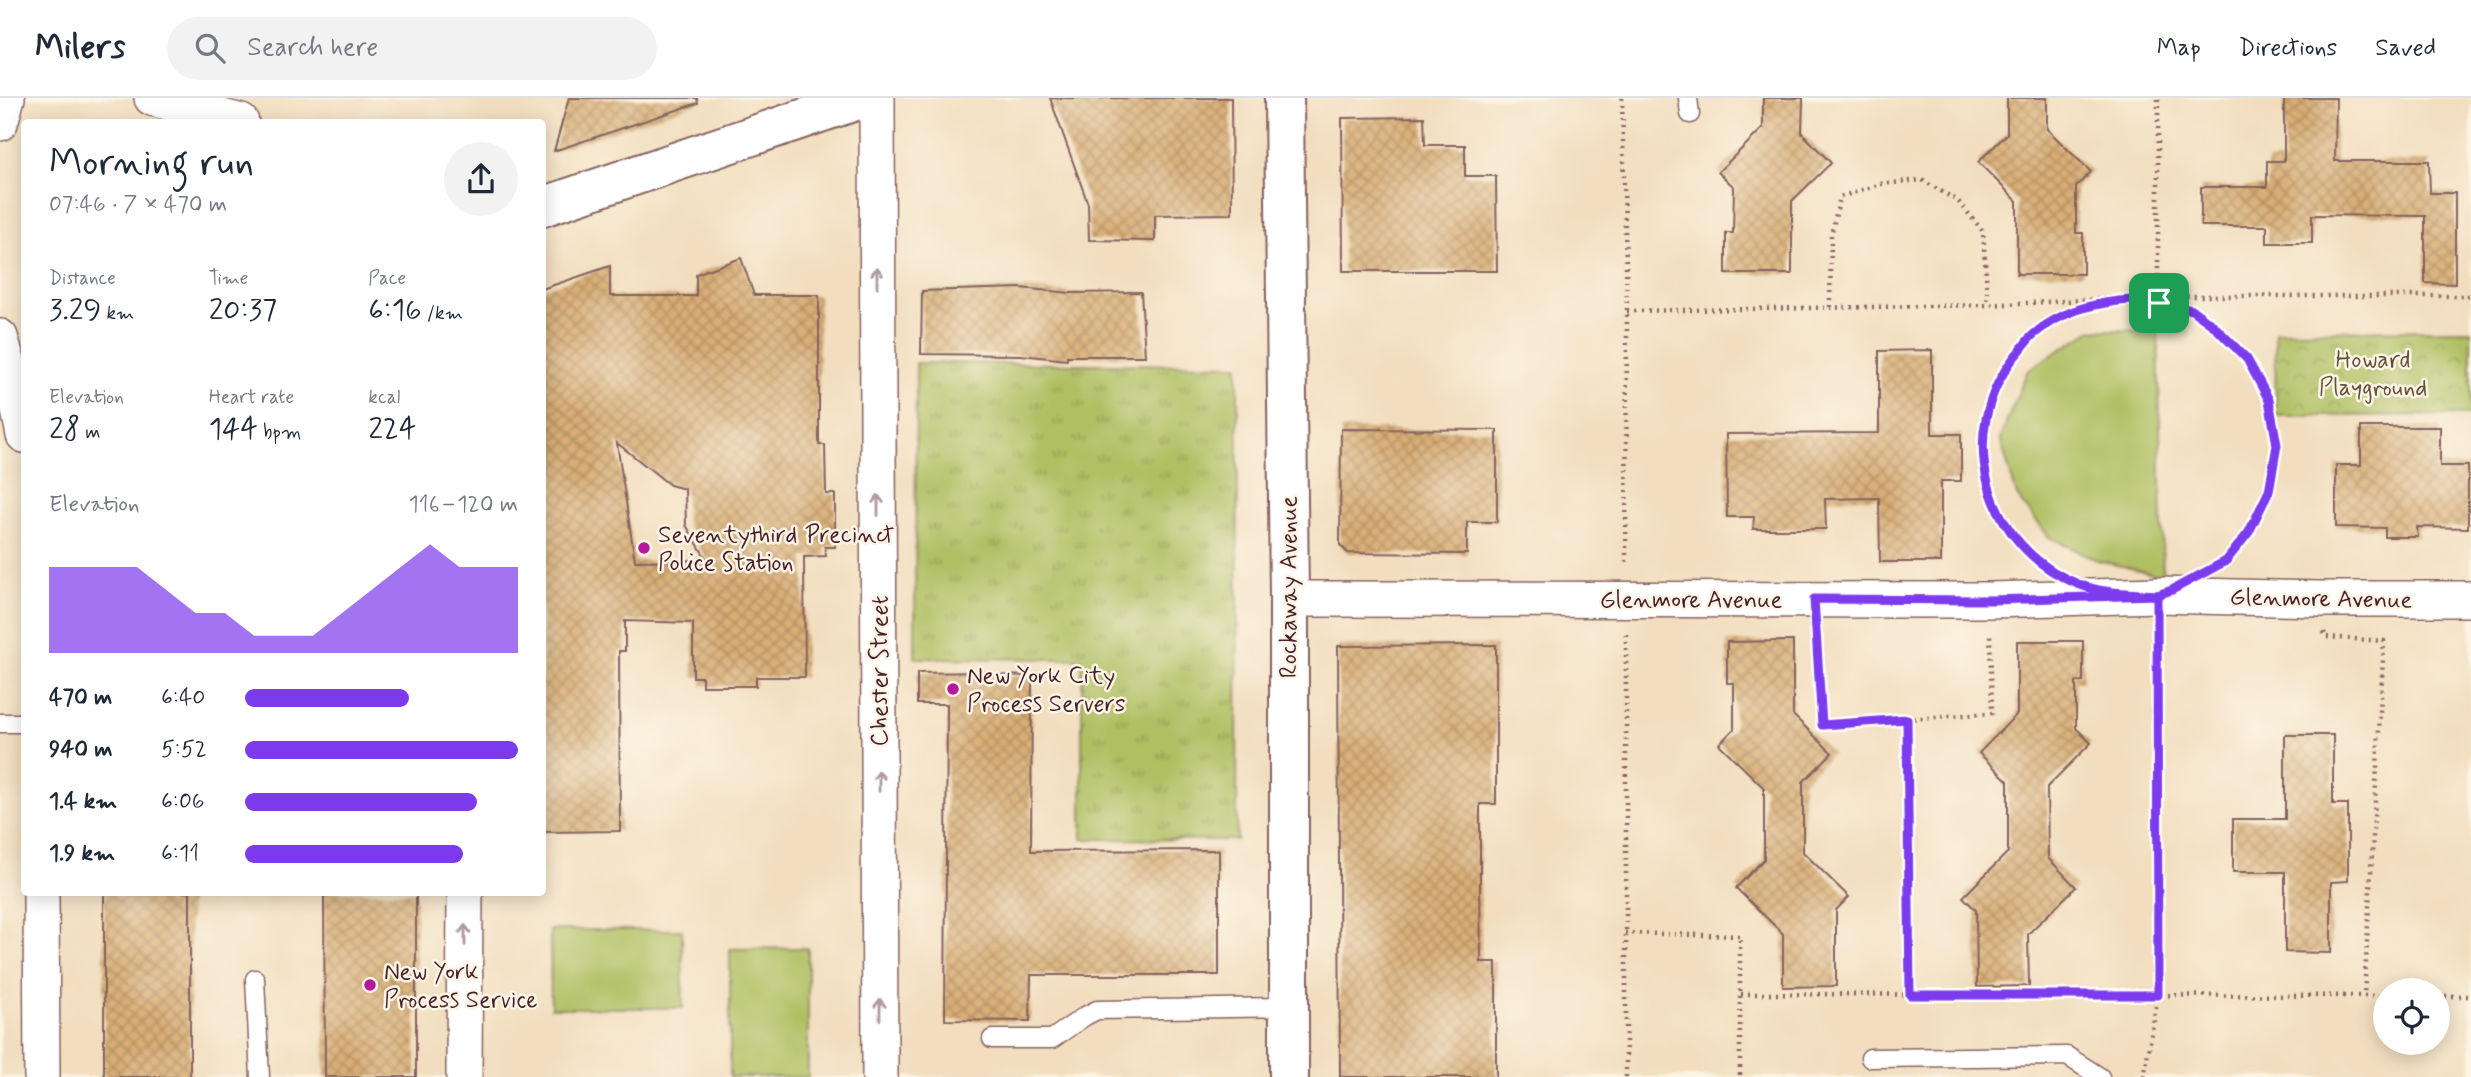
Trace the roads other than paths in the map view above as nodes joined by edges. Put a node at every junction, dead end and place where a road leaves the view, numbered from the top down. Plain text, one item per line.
1 (7, 98) edge
2 (152, 98) edge
3 (864, 98) edge
4 (877, 98) edge
5 (1284, 98) edge
6 (230, 119) edge
7 (0, 124) edge
8 (546, 205) edge
9 (0, 337) edge
10 (13, 386) edge
11 (21, 422) edge
12 (1289, 599) junction
13 (2471, 599) edge
14 (0, 723) edge
15 (21, 723) edge
16 (41, 896) edge
17 (465, 896) edge
18 (255, 979) dead end
19 (1289, 1007) junction
20 (992, 1039) dead end
21 (1870, 1058) dead end
22 (42, 1077) edge
23 (260, 1077) edge
24 (464, 1077) edge
25 (880, 1077) edge
26 (1289, 1077) edge
27 (2100, 1077) edge

1 - 7 street
2 - 6 street
3 - 8 street
25 -> 4 street, Chester Street
5 - 12 street, Rockaway Avenue
9 - 10 street
10 - 11 street
12 - 13 street, Glenmore Avenue
12 - 19 street, Rockaway Avenue
14 - 15 lane
16 - 22 street
24 -> 17 street
18 - 23 lane
19 - 20 lane
19 - 26 street, Rockaway Avenue
21 - 27 lane

